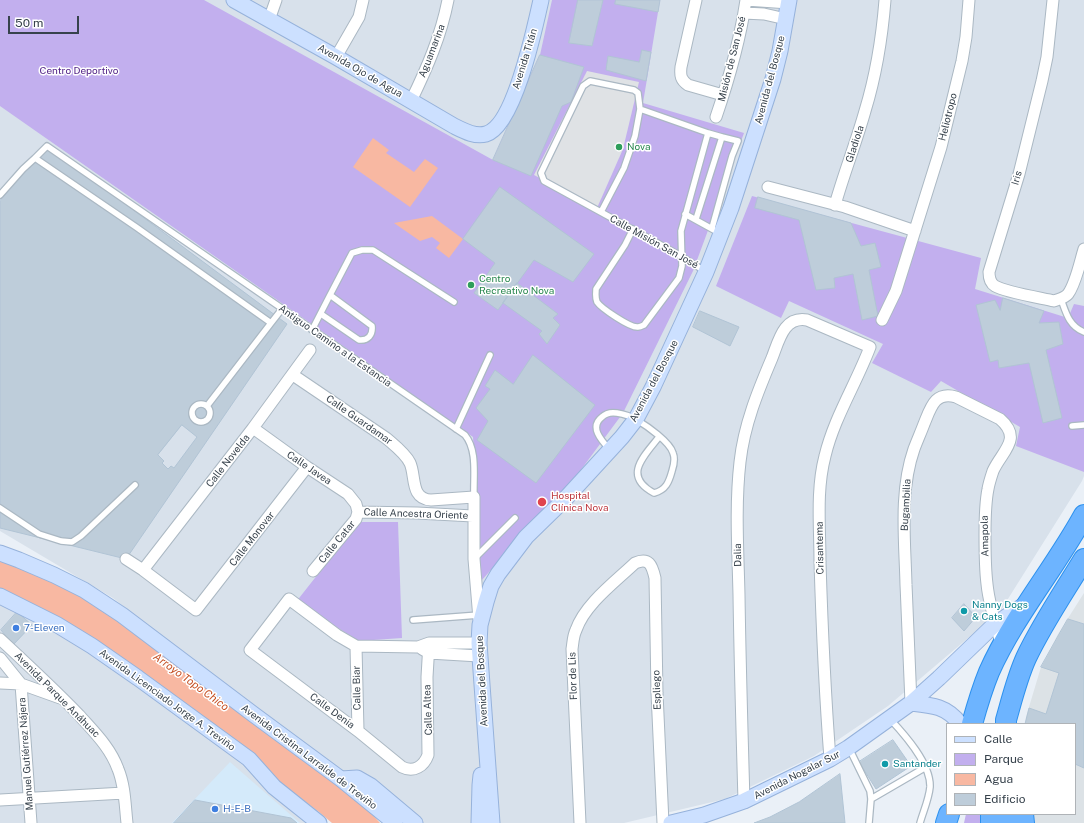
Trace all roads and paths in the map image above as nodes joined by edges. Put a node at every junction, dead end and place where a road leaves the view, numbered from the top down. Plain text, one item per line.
1 (234, 0) edge
2 (276, 0) edge
3 (363, 0) edge
4 (448, 0) edge
5 (541, 0) edge
6 (696, 0) edge
7 (746, 0) edge
8 (885, 0) edge
9 (969, 0) edge
10 (1053, 0) edge
11 (789, 2) edge
12 (744, 13) junction
13 (786, 19) junction
14 (269, 20) junction
15 (336, 57) junction
16 (723, 95) junction
17 (411, 101) junction
18 (640, 108) junction
19 (716, 117) dead end
20 (708, 133) junction
21 (488, 134) joint
22 (722, 137) junction
23 (35, 158) junction
24 (768, 187) dead end
25 (0, 195) edge
26 (835, 205) junction
27 (601, 212) junction
28 (685, 214) junction
29 (696, 219) junction
30 (633, 229) junction
31 (914, 231) junction
32 (716, 232) junction
33 (1084, 249) edge
34 (681, 256) junction
35 (706, 272) junction
36 (330, 296) junction
37 (1061, 299) junction
38 (454, 302) dead end
39 (282, 309) junction
40 (321, 314) junction
41 (882, 320) dead end
42 (271, 323) junction
43 (312, 330) junction
44 (1084, 332) edge
45 (870, 347) joint
46 (310, 350) dead end
47 (490, 355) dead end
48 (293, 375) junction
49 (207, 406) dead end
50 (636, 419) junction
51 (1084, 425) edge
52 (1072, 426) dead end
53 (253, 428) junction
54 (456, 429) junction
55 (1010, 431) joint
56 (659, 437) junction
57 (610, 450) junction
58 (307, 467) junction
59 (135, 485) dead end
60 (421, 497) joint
61 (474, 497) junction
62 (0, 508) edge
63 (358, 512) junction
64 (1084, 515) edge
65 (474, 516) junction
66 (515, 518) dead end
67 (0, 553) edge
68 (126, 559) dead end
69 (474, 559) junction
70 (1084, 559) edge
71 (646, 561) joint
72 (143, 570) junction
73 (313, 571) dead end
74 (0, 596) edge
75 (1030, 601) junction
76 (413, 620) dead end
77 (479, 620) junction
78 (995, 624) junction
79 (0, 639) edge
80 (356, 646) junction
81 (1002, 646) junction
82 (425, 648) junction
83 (479, 650) junction
84 (0, 658) edge
85 (0, 684) edge
86 (21, 684) junction
87 (64, 700) junction
88 (911, 703) junction
89 (890, 719) junction
90 (959, 723) edge
91 (972, 723) edge
92 (1005, 723) edge
93 (358, 731) junction
94 (486, 746) junction
95 (848, 748) junction
96 (830, 759) junction
97 (926, 767) junction
98 (413, 770) joint
99 (341, 779) junction
100 (124, 793) junction
101 (29, 798) junction
102 (871, 799) junction
103 (0, 800) edge
104 (744, 801) junction
105 (319, 817) edge
106 (31, 823) edge
107 (126, 823) edge
108 (331, 823) edge
109 (395, 823) edge
110 (415, 823) edge
111 (479, 823) edge
112 (492, 823) edge
113 (580, 823) edge
114 (663, 823) edge
115 (671, 823) edge
116 (869, 823) edge
117 (920, 823) edge

1 - 14 main road, Avenida Ojo de Agua
2 - 14 street
3 - 15 street
4 - 17 street, Aguamarina
5 - 21 main road, Avenida Titán
6 - 16 street
7 - 11 street
7 - 12 street, Misión de San José
8 - 26 street, Gladiola
9 - 31 street, Heliotropo
10 - 37 street, Iris
11 - 13 main road, Avenida del Bosque
12 - 13 street
12 - 16 street, Misión de San José
13 - 32 main road, Avenida del Bosque
14 - 15 main road, Avenida Ojo de Agua
15 - 17 main road, Avenida Ojo de Agua
16 - 19 street, Misión de San José
17 - 21 main road, Avenida Ojo de Agua
18 - 20 lane
18 - 27 lane
18 - 27 lane, Calle Misión San José
20 - 22 lane
20 - 28 lane
22 - 29 lane
22 - 32 lane
23 - 25 lane
23 - 39 lane, Antiguo Camino a la Estancia
23 - 42 lane
24 - 26 street
26 - 31 street
27 - 30 lane, Calle Misión San José
28 - 29 lane
28 - 34 lane
29 - 32 lane
30 - 34 lane, Calle Misión San José
30 - 34 lane
31 - 41 street, Heliotropo
32 - 35 main road, Avenida del Bosque
33 - 37 street
34 - 35 lane, Calle Misión San José
35 - 50 main road, Avenida del Bosque
36 - 38 lane
36 - 40 lane
36 - 40 lane
37 - 44 lane
39 - 42 lane
39 - 43 lane, Antiguo Camino a la Estancia
40 - 43 lane
42 - 49 lane
43 - 54 lane, Antiguo Camino a la Estancia
45 - 96 street, Crisantema
45 - 104 street, Dalia
46 - 48 street, Calle Novelda
47 - 54 lane
48 - 53 street, Calle Novelda
48 - 60 street, Calle Guardamar
50 - 56 lane
50 - 57 main road, Avenida del Bosque
50 - 57 lane
51 - 52 lane
53 - 58 street, Calle Javea
53 - 72 street, Calle Novelda
54 - 61 lane, Antiguo Camino a la Estancia
55 - 78 street, Amapola
55 - 88 street, Bugambilia
56 - 56 lane
57 - 77 main road, Avenida del Bosque
58 - 63 street, Calle Javea
58 - 72 street, Calle Monovar
59 - 62 lane
60 - 61 street, Calle Ancestra Oriente
61 - 65 street, Antiguo Camino a la Estancia
63 - 65 street, Calle Ancestra Oriente
63 - 73 street, Calle Catar
64 - 75 highway, Avenida Nogalar Sur
65 - 69 street, Antiguo Camino a la Estancia
66 - 69 lane
67 - 99 main road, Avenida Cristina Larralde de Treviño
68 - 72 street
69 - 77 street, Antiguo Camino a la Estancia
70 - 92 highway
71 - 113 street, Flor de Lis
71 - 114 street, Espliego
74 - 105 main road, Avenida Licenciado Jorge A. Treviño
75 - 78 main road, Avenida Nogalar Sur
75 - 81 highway, Avenida Nogalar Sur
76 - 77 lane
77 - 83 main road, Avenida del Bosque
78 - 81 street, Amapola
78 - 88 main road, Avenida Nogalar Sur
79 - 87 street, Avenida Parque Anáhuac
80 - 82 street
80 - 93 street, Calle Biar
80 - 93 street, Calle Denia
81 - 91 highway, Avenida Nogalar Sur
82 - 83 street
82 - 98 street, Calle Altea
83 - 94 main road, Avenida del Bosque
84 - 86 street, Avenida Parque Anáhuac
85 - 86 street
86 - 87 street
86 - 101 street, Manuel Gutiérrez Nájera
87 - 100 street, Avenida Parque Anáhuac
88 - 89 main road, Avenida Nogalar Sur
88 - 90 main road
89 - 95 main road, Avenida Nogalar Sur
89 - 97 lane
93 - 98 street, Calle Denia
94 - 111 main road
94 - 112 main road, Avenida del Bosque
95 - 96 main road, Avenida Nogalar Sur
95 - 102 lane
96 - 104 main road, Avenida Nogalar Sur
97 - 102 lane
97 - 117 lane
99 - 109 main road, Avenida Cristina Larralde de Treviño
99 - 110 main road
100 - 101 street
100 - 107 street, Avenida Parque Anáhuac
101 - 103 street
101 - 106 street, Manuel Gutiérrez Nájera
102 - 116 lane
104 - 115 main road, Avenida Nogalar Sur
105 - 108 main road

